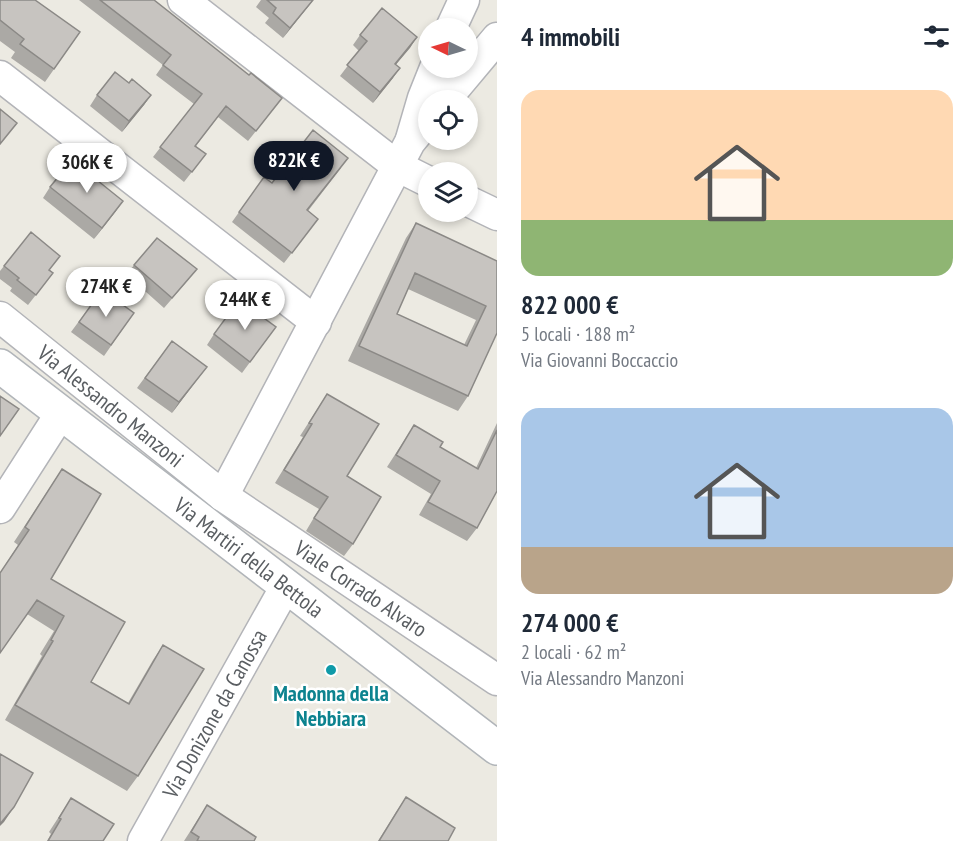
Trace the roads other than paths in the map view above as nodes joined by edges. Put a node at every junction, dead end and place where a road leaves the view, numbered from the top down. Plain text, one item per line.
1 (183, 0) edge
2 (464, 0) edge
3 (456, 18) edge
4 (497, 38) edge
5 (0, 76) edge
6 (431, 78) edge
7 (453, 90) edge
8 (412, 142) edge
9 (420, 162) edge
10 (478, 206) edge
11 (497, 215) edge
12 (0, 317) edge
13 (316, 322) junction
14 (0, 366) edge
15 (61, 413) junction
16 (223, 496) junction
17 (0, 508) edge
18 (286, 586) junction
19 (497, 680) edge
20 (497, 748) edge
21 (142, 841) edge

1 - 8 street
2 - 3 street
4 - 7 street
5 - 13 street
6 - 8 street
8 - 9 street
8 - 13 street
10 - 11 street
12 - 16 street, Via Alessandro Manzoni
13 - 16 street
14 - 15 main road, Via Martiri della Bettola
15 - 17 street
15 - 18 main road, Via Martiri della Bettola
16 - 19 street, Viale Corrado Alvaro
18 - 20 main road, Via Martiri della Bettola
18 - 21 street, Via Donizone da Canossa

